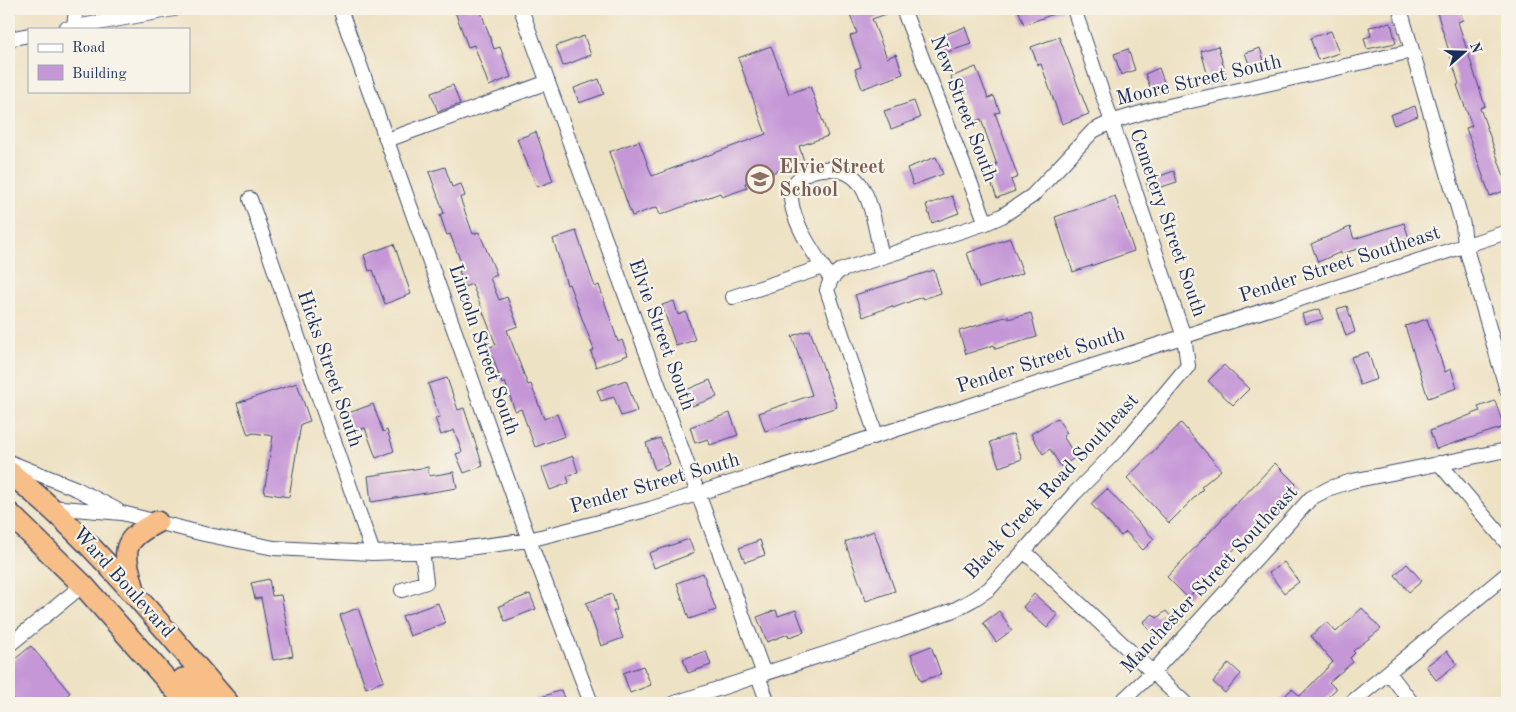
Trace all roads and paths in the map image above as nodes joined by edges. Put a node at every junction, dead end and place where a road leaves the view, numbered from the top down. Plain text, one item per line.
1 (76, 9) edge
2 (174, 9) edge
3 (340, 9) edge
4 (521, 9) edge
5 (903, 9) edge
6 (1074, 9) edge
7 (1400, 9) edge
8 (69, 28) edge
9 (28, 35) edge
10 (9, 39) edge
11 (1412, 51) junction
12 (548, 82) junction
13 (1111, 122) junction
14 (387, 140) junction
15 (250, 199) dead end
16 (986, 223) junction
17 (1507, 232) edge
18 (1465, 245) junction
19 (882, 257) junction
20 (822, 267) junction
21 (831, 279) junction
22 (734, 297) dead end
23 (1184, 337) junction
24 (1507, 390) edge
25 (876, 435) junction
26 (1507, 450) edge
27 (9, 462) edge
28 (1439, 463) junction
29 (9, 472) edge
30 (698, 493) junction
31 (9, 502) edge
32 (50, 507) junction
33 (9, 513) edge
34 (122, 513) junction
35 (157, 522) junction
36 (529, 540) junction
37 (1507, 543) edge
38 (422, 551) junction
39 (1024, 551) junction
40 (372, 553) junction
41 (1507, 574) edge
42 (83, 585) junction
43 (402, 590) dead end
44 (135, 595) junction
45 (9, 645) edge
46 (1153, 672) junction
47 (1389, 673) junction
48 (761, 675) junction
49 (188, 702) edge
50 (228, 703) edge
51 (591, 703) edge
52 (675, 703) edge
53 (768, 703) edge
54 (1120, 703) edge
55 (1185, 703) edge
56 (1351, 703) edge
57 (1412, 703) edge

1 - 8 street
2 - 8 street
3 - 14 street, Lincoln Street South
4 - 12 street, Elvie Street South
5 - 16 street, New Street South
6 - 13 street, Cemetery Street South
7 - 11 street
9 - 10 street
11 - 13 street, Moore Street South
11 - 18 street
12 - 14 street
12 - 30 street, Elvie Street South
13 - 16 street, Moore Street South
13 - 23 street, Cemetery Street South
14 - 36 street, Lincoln Street South
15 - 40 street, Hicks Street South
16 - 19 street, Moore Street South
17 - 18 street, Pender Street Southeast
18 - 23 street, Pender Street Southeast
18 - 24 street
19 - 20 street
19 - 21 street, Moore Street South
20 - 21 street
20 - 22 street
21 - 25 street
23 - 25 street, Pender Street South
23 - 39 street, Black Creek Road Southeast
25 - 30 street, Pender Street South
26 - 28 street, Manchester Street Southeast
27 - 34 street, Pender Street South
28 - 37 street
28 - 46 street, Manchester Street Southeast
29 - 32 highway, Ward Boulevard
30 - 36 street, Pender Street South
30 - 48 street, Elvie Street South
31 - 32 highway
32 - 34 street, Pender Street South
32 - 44 highway, Ward Boulevard
33 - 42 highway, Ward Boulevard
34 - 35 street, Pender Street South
35 - 40 street, Pender Street South
35 - 44 highway
36 - 38 street, Pender Street South
36 - 51 street, Lincoln Street South
38 - 40 street, Pender Street South
38 - 43 street
39 - 46 street
39 - 48 street, Black Creek Road Southeast
41 - 47 street
42 - 45 street
42 - 49 highway, Ward Boulevard
44 - 50 highway, Ward Boulevard
46 - 54 street, Manchester Street Southeast
46 - 55 street
47 - 56 street
47 - 57 street
48 - 52 street, Black Creek Road Southeast
48 - 53 street, Elvie Street South

